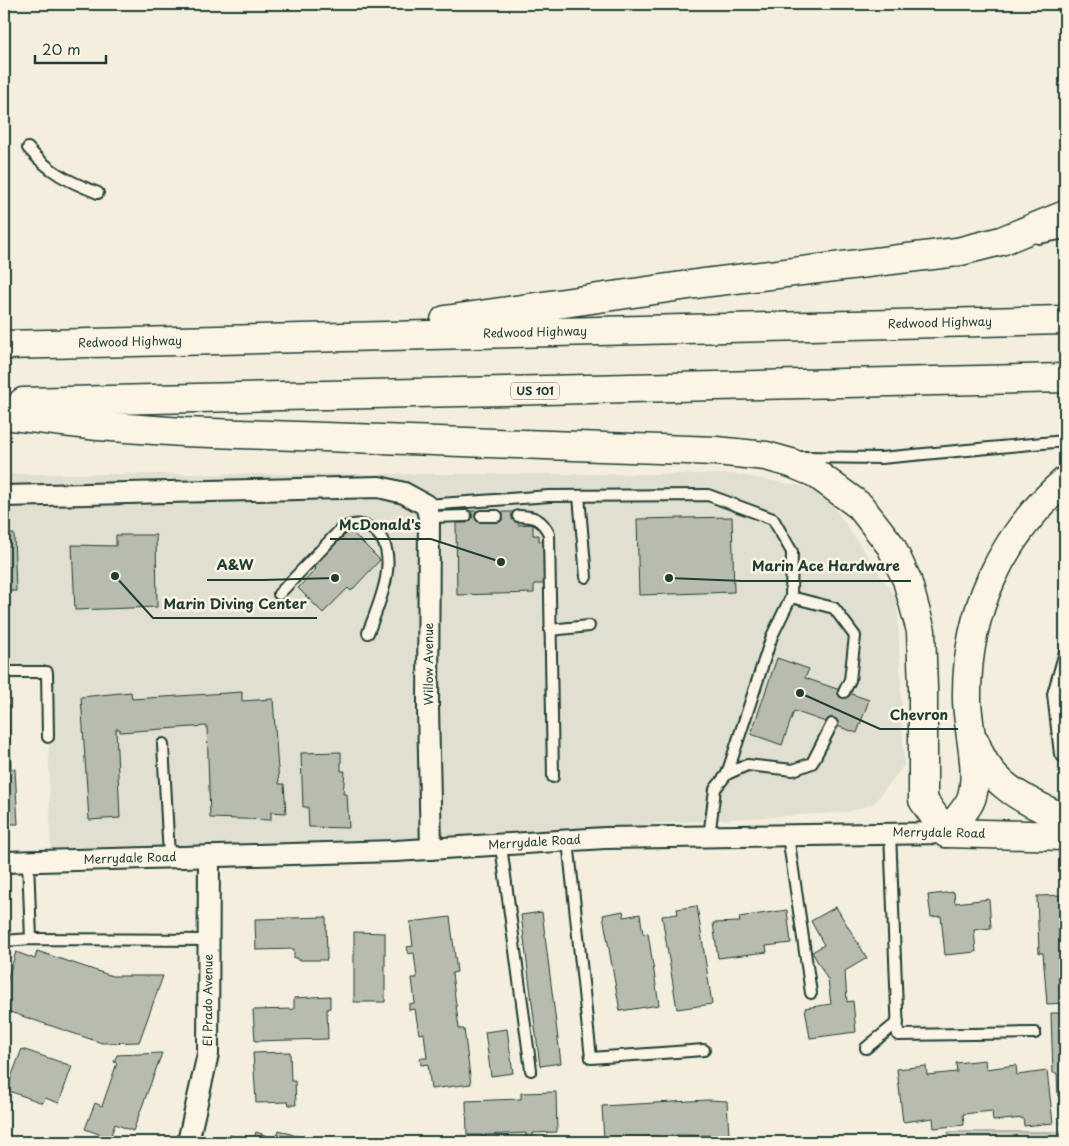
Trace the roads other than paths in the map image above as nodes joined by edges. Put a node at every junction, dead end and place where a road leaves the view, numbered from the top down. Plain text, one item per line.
1 (28, 148) dead end
2 (98, 193) dead end
3 (1065, 215) edge
4 (1065, 233) edge
5 (957, 252) junction
6 (1065, 320) edge
7 (324, 338) junction
8 (4, 345) edge
9 (1065, 378) edge
10 (4, 403) edge
11 (4, 415) edge
12 (1065, 441) edge
13 (742, 453) junction
14 (1065, 481) edge
15 (4, 496) edge
16 (579, 496) junction
17 (428, 511) junction
18 (466, 516) dead end
19 (481, 516) dead end
20 (497, 516) dead end
21 (518, 516) dead end
22 (586, 577) dead end
23 (279, 594) dead end
24 (791, 597) junction
25 (589, 626) dead end
26 (550, 630) junction
27 (368, 633) dead end
28 (1065, 652) edge
29 (4, 672) edge
30 (844, 692) dead end
31 (967, 699) junction
32 (832, 724) dead end
33 (48, 737) dead end
34 (163, 744) dead end
35 (1065, 758) edge
36 (727, 774) junction
37 (553, 777) dead end
38 (1065, 819) edge
39 (890, 832) junction
40 (946, 833) junction
41 (788, 836) junction
42 (1065, 836) edge
43 (710, 837) junction
44 (568, 841) junction
45 (501, 846) junction
46 (432, 849) junction
47 (209, 856) junction
48 (169, 857) junction
49 (28, 861) junction
50 (4, 862) edge
51 (31, 939) junction
52 (209, 940) junction
53 (4, 941) edge
54 (811, 993) dead end
55 (898, 1022) junction
56 (1035, 1033) dead end
57 (866, 1048) dead end
58 (704, 1050) dead end
59 (532, 1070) dead end
60 (188, 1142) edge

1 - 2 lane
3 - 5 main road
4 - 5 lane
5 - 7 main road
6 - 7 main road, Redwood Highway
7 - 8 main road, Redwood Highway
9 - 10 main road, US 101
11 - 13 main road
12 - 13 lane
13 - 40 main road
14 - 31 main road
15 - 17 street
16 - 17 lane
16 - 22 lane
16 - 24 lane
17 - 18 lane
17 - 46 street, Willow Avenue
19 - 20 lane
21 - 26 lane
23 - 27 lane
24 - 30 lane
24 - 36 lane
25 - 26 lane
26 - 37 lane
28 - 35 lane
29 - 33 lane
31 - 38 main road
31 - 40 main road
32 - 36 lane
34 - 48 lane
36 - 43 lane
39 - 40 street, Merrydale Road
39 - 41 street, Merrydale Road
39 - 55 lane
40 - 42 main road, Merrydale Road
41 - 43 street, Merrydale Road
41 - 54 lane
43 - 44 street, Merrydale Road
44 - 45 street, Merrydale Road
44 - 58 lane
45 - 46 street, Merrydale Road
45 - 59 lane
46 - 47 street, Merrydale Road
47 - 48 street, Merrydale Road
47 - 52 street, El Prado Avenue
48 - 49 street, Merrydale Road
49 - 50 street, Merrydale Road
49 - 51 lane
51 - 52 lane
51 - 53 lane
52 - 60 street, El Prado Avenue
55 - 56 lane
55 - 57 lane

